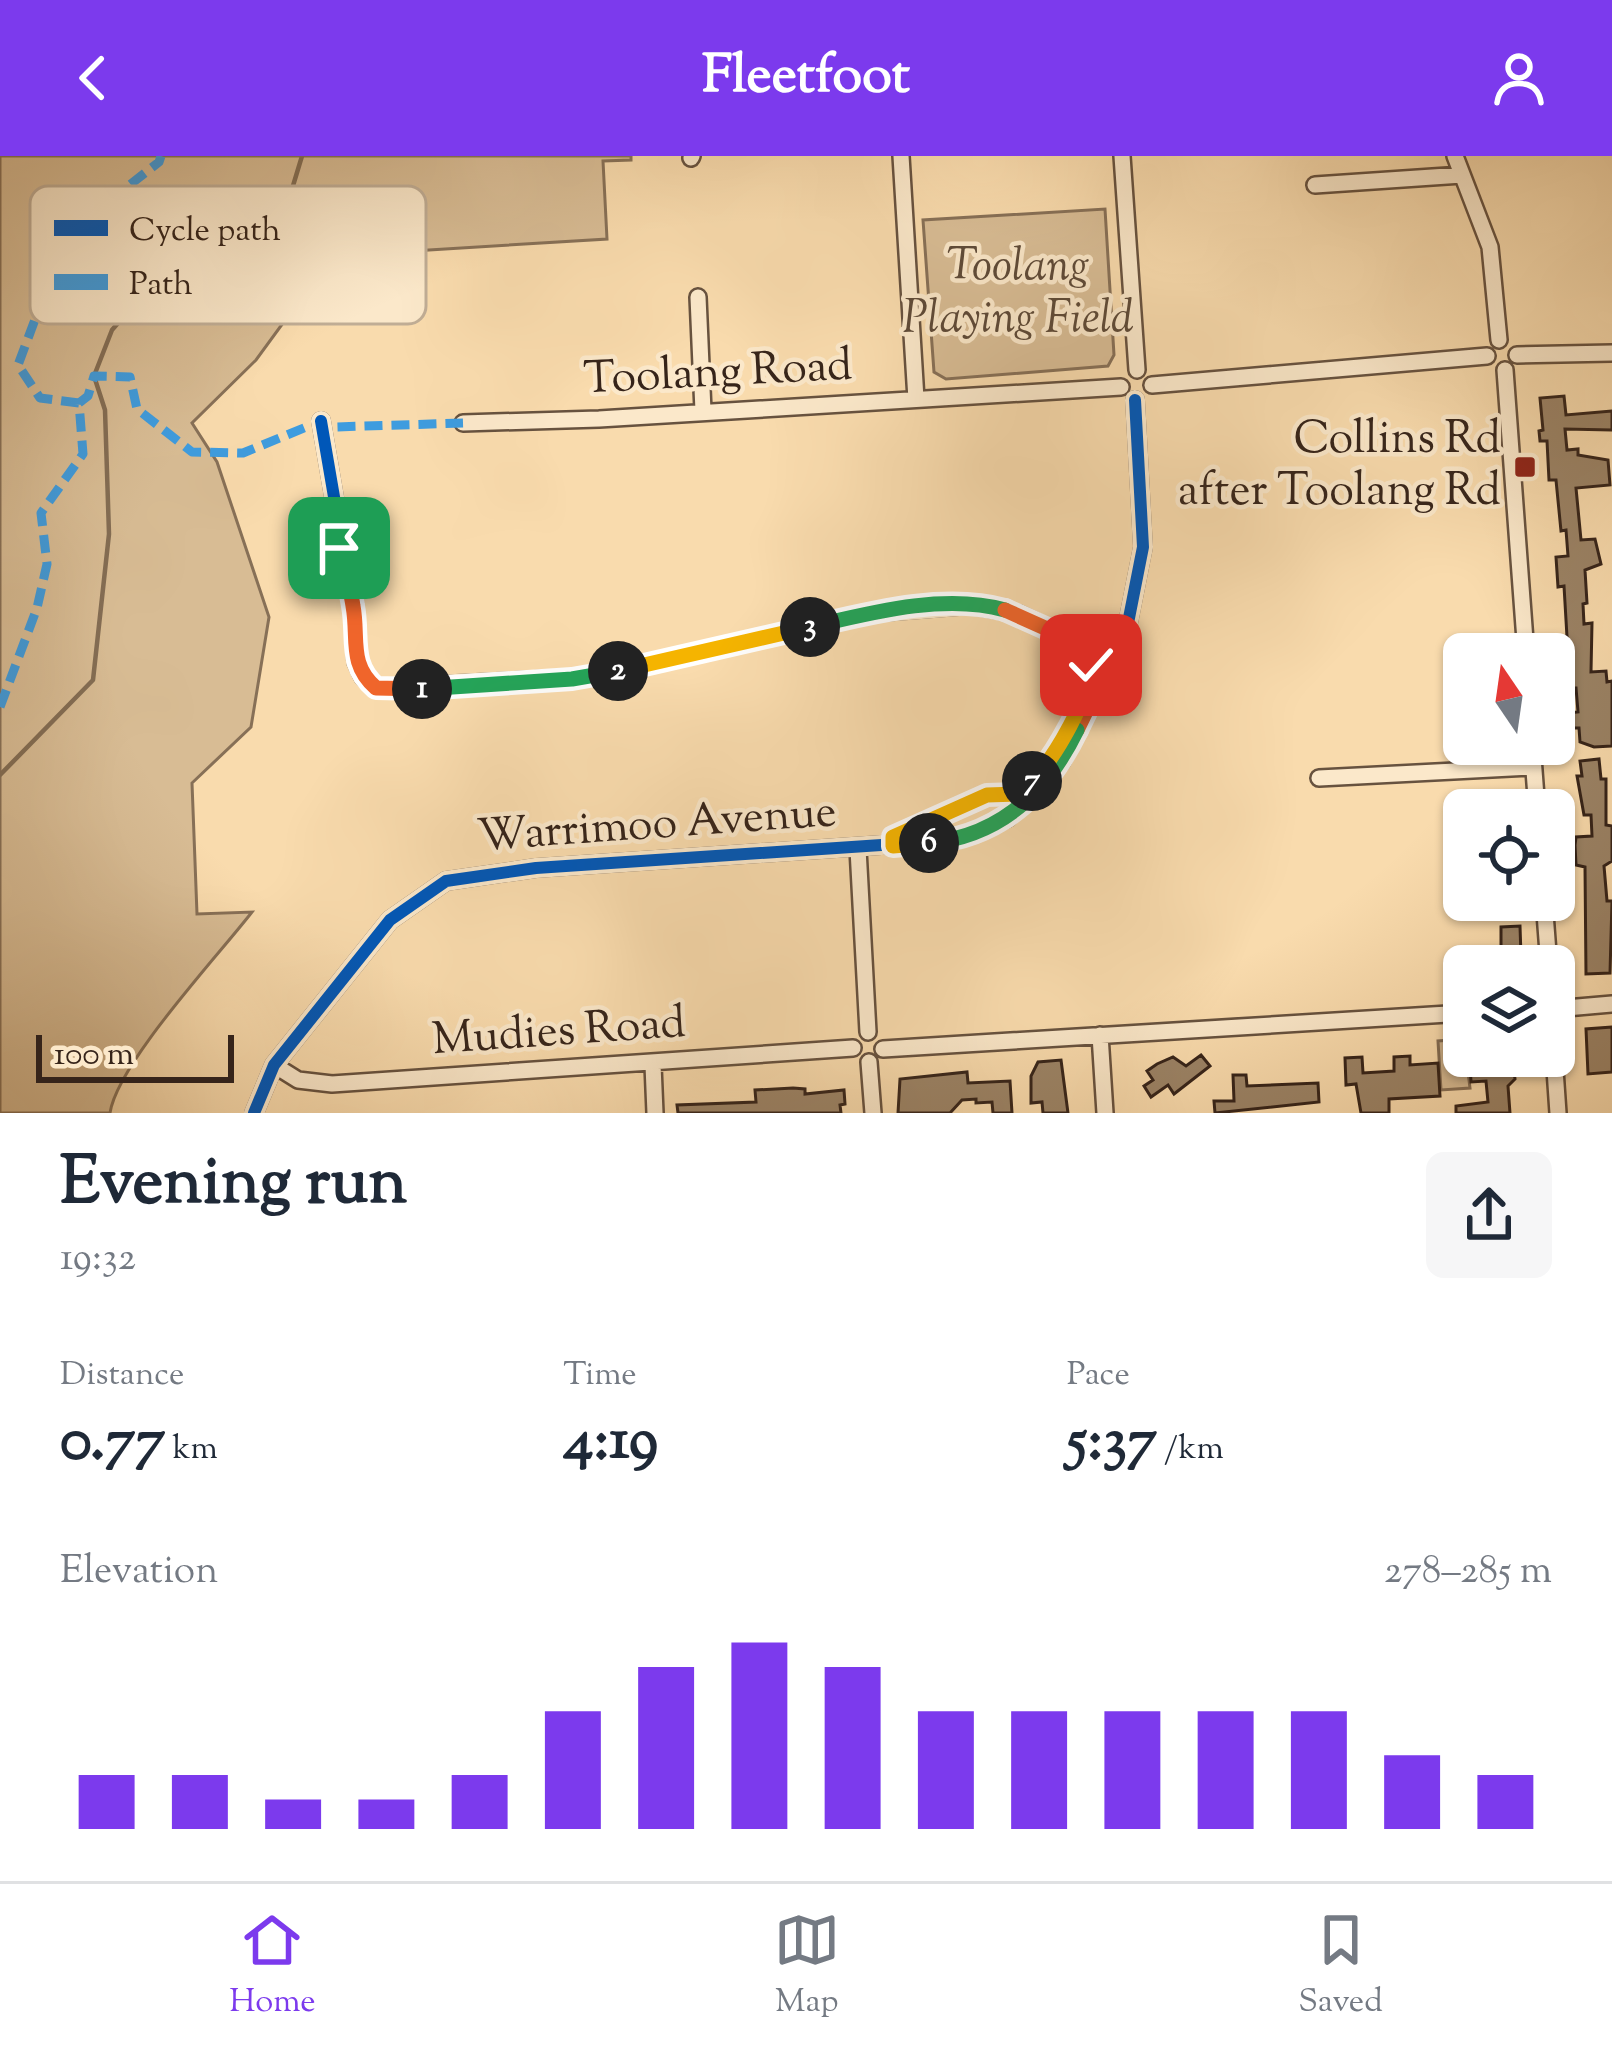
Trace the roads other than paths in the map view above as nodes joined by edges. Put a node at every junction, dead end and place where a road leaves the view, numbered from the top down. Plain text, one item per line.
1 (902, 156) edge
2 (1121, 156) edge
3 (1455, 156) edge
4 (1462, 176) junction
5 (1315, 185) dead end
6 (698, 297) dead end
7 (1499, 340) junction
8 (1612, 352) edge
9 (1517, 355) junction
10 (1486, 356) junction
11 (1137, 370) junction
12 (1505, 370) junction
13 (1152, 385) junction
14 (1121, 387) junction
15 (916, 399) junction
16 (1135, 400) junction
17 (703, 411) junction
18 (321, 421) dead end
19 (463, 423) dead end
20 (1524, 633) edge
21 (1112, 658) junction
22 (1533, 766) joint
23 (1319, 778) dead end
24 (1535, 789) edge
25 (858, 849) junction
26 (1612, 1004) edge
27 (1575, 1011) edge
28 (1443, 1014) edge
29 (868, 1032) junction
30 (1100, 1036) junction
31 (854, 1048) junction
32 (883, 1049) junction
33 (869, 1062) junction
34 (274, 1065) junction
35 (653, 1065) junction
36 (1556, 1077) edge
37 (254, 1113) edge
38 (656, 1113) edge
39 (873, 1113) edge
40 (1105, 1113) edge
41 (1558, 1113) edge

1 - 15 street
2 - 11 street
3 - 4 street
4 - 5 street
4 - 7 street
6 - 17 street
7 - 9 street
7 - 10 street
8 - 9 street
9 - 12 street
10 - 12 street
10 - 13 street
11 - 13 street
11 - 14 street
12 - 20 street
13 - 16 street
14 - 15 street, Toolang Road
14 - 16 street
15 - 17 street, Toolang Road
16 - 21 street, Warrimoo Avenue
17 - 19 street, Toolang Road
18 - 21 street
21 - 25 street, Warrimoo Avenue
22 - 23 street
22 - 24 street
25 - 29 street
25 - 34 street, Warrimoo Avenue
26 - 27 street
28 - 30 street
29 - 31 street
29 - 32 street
30 - 32 street
30 - 40 street
31 - 33 street
31 - 35 street, Mudies Road
32 - 33 street
33 - 39 street
34 - 35 street, Mudies Road
34 - 37 street, Warrimoo Avenue
35 - 38 street
36 - 41 street

